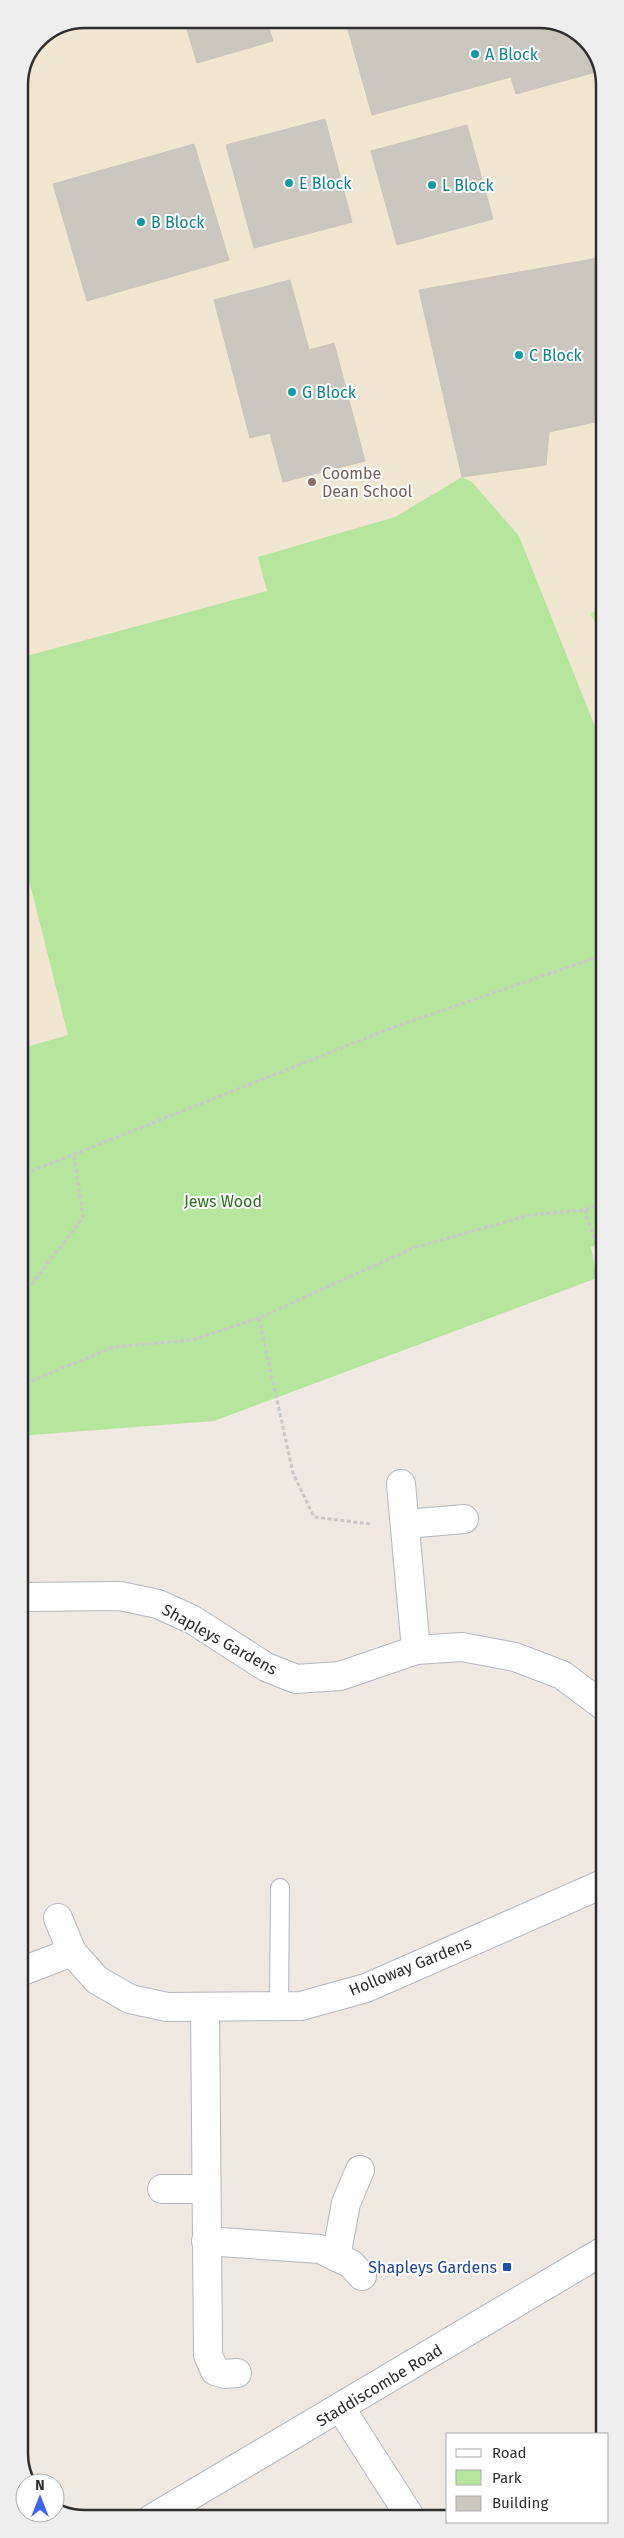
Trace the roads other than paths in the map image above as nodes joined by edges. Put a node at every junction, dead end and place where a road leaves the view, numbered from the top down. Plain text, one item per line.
1 (401, 1484) dead end
2 (464, 1519) dead end
3 (406, 1524) junction
4 (28, 1597) edge
5 (416, 1650) junction
6 (596, 1700) edge
7 (280, 1888) dead end
8 (596, 1888) edge
9 (58, 1918) dead end
10 (72, 1952) junction
11 (28, 1969) edge
12 (279, 2006) junction
13 (205, 2007) junction
14 (360, 2170) dead end
15 (162, 2189) dead end
16 (206, 2189) junction
17 (206, 2241) junction
18 (596, 2255) edge
19 (336, 2257) junction
20 (362, 2276) dead end
21 (237, 2373) dead end
22 (340, 2407) junction
23 (167, 2510) edge
24 (406, 2510) edge

1 - 3 street
2 - 3 street
3 - 5 street
4 - 5 street, Shapleys Gardens
5 - 6 street, Shapleys Gardens
7 - 12 lane
8 - 12 street, Holloway Gardens
9 - 10 street, Holloway Gardens
10 - 11 street
10 - 13 street, Holloway Gardens
12 - 13 street, Holloway Gardens
13 - 16 street
14 - 19 street
15 - 16 street
16 - 17 street
17 - 19 street
17 - 21 street
18 - 22 street, Staddiscombe Road
19 - 20 street
22 - 23 street, Staddiscombe Road
22 - 24 street

